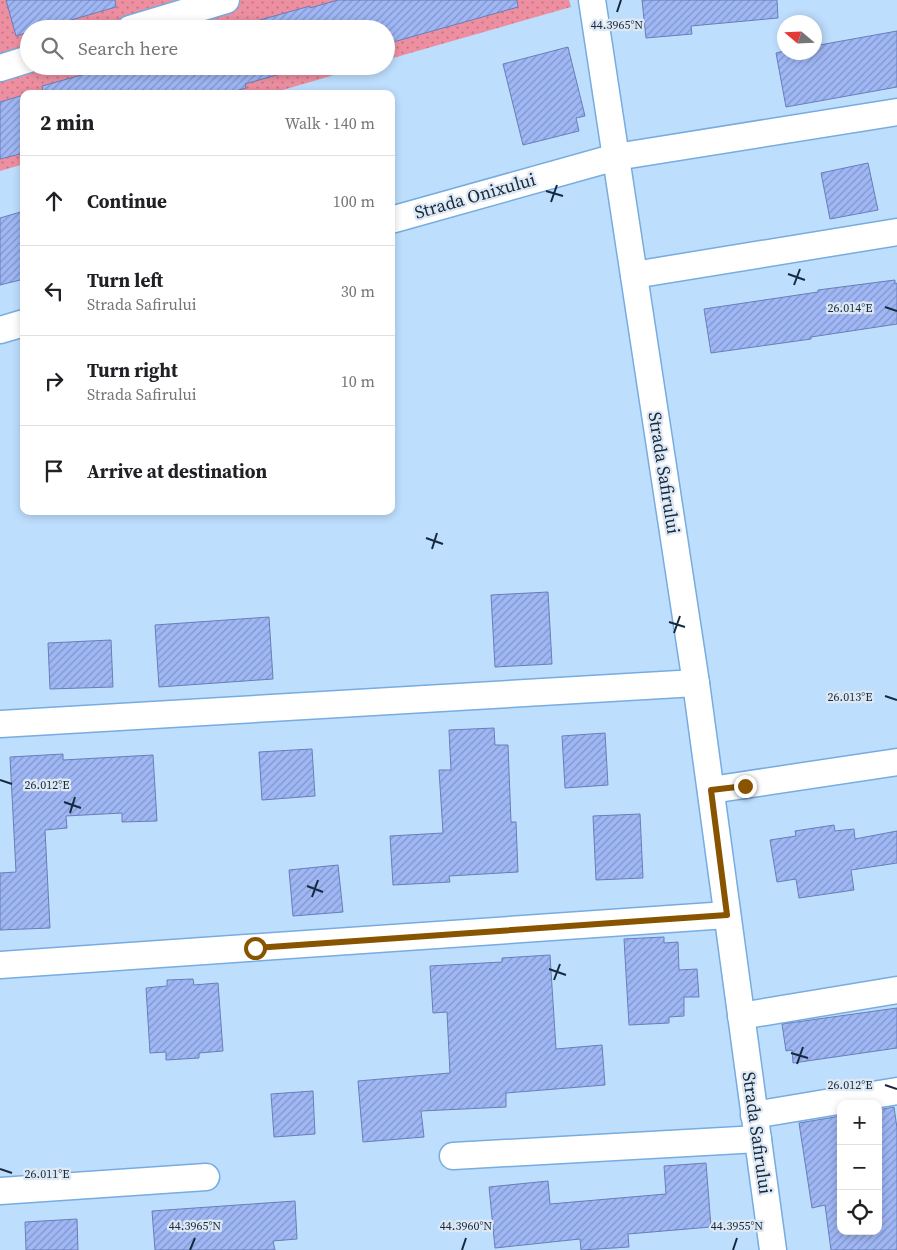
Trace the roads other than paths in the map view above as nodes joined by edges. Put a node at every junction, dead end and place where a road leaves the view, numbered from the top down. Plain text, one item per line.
1 (226, 0) edge
2 (592, 0) edge
3 (160, 20) edge
4 (20, 62) edge
5 (0, 68) edge
6 (897, 112) edge
7 (616, 157) junction
8 (395, 219) edge
9 (897, 232) edge
10 (634, 275) junction
11 (20, 325) edge
12 (0, 330) edge
13 (696, 683) junction
14 (0, 724) edge
15 (897, 762) edge
16 (711, 790) junction
17 (727, 915) junction
18 (0, 966) edge
19 (897, 990) edge
20 (741, 1016) junction
21 (897, 1091) edge
22 (756, 1127) junction
23 (453, 1156) dead end
24 (206, 1177) dead end
25 (0, 1191) edge
26 (773, 1250) edge

1 - 3 street
2 - 7 street, Strada Safirului
4 - 5 street
6 - 7 street
7 - 8 street, Strada Onixului
7 - 10 street, Strada Safirului
9 - 10 street
10 - 13 street, Strada Safirului
11 - 12 street
13 - 14 street
13 - 16 street, Strada Safirului
15 - 16 street
16 - 17 street, Strada Safirului
17 - 18 street
17 - 20 street, Strada Safirului
19 - 20 street
20 - 22 street, Strada Safirului
21 - 22 street
22 - 23 street
22 - 26 street, Strada Safirului
24 - 25 street

